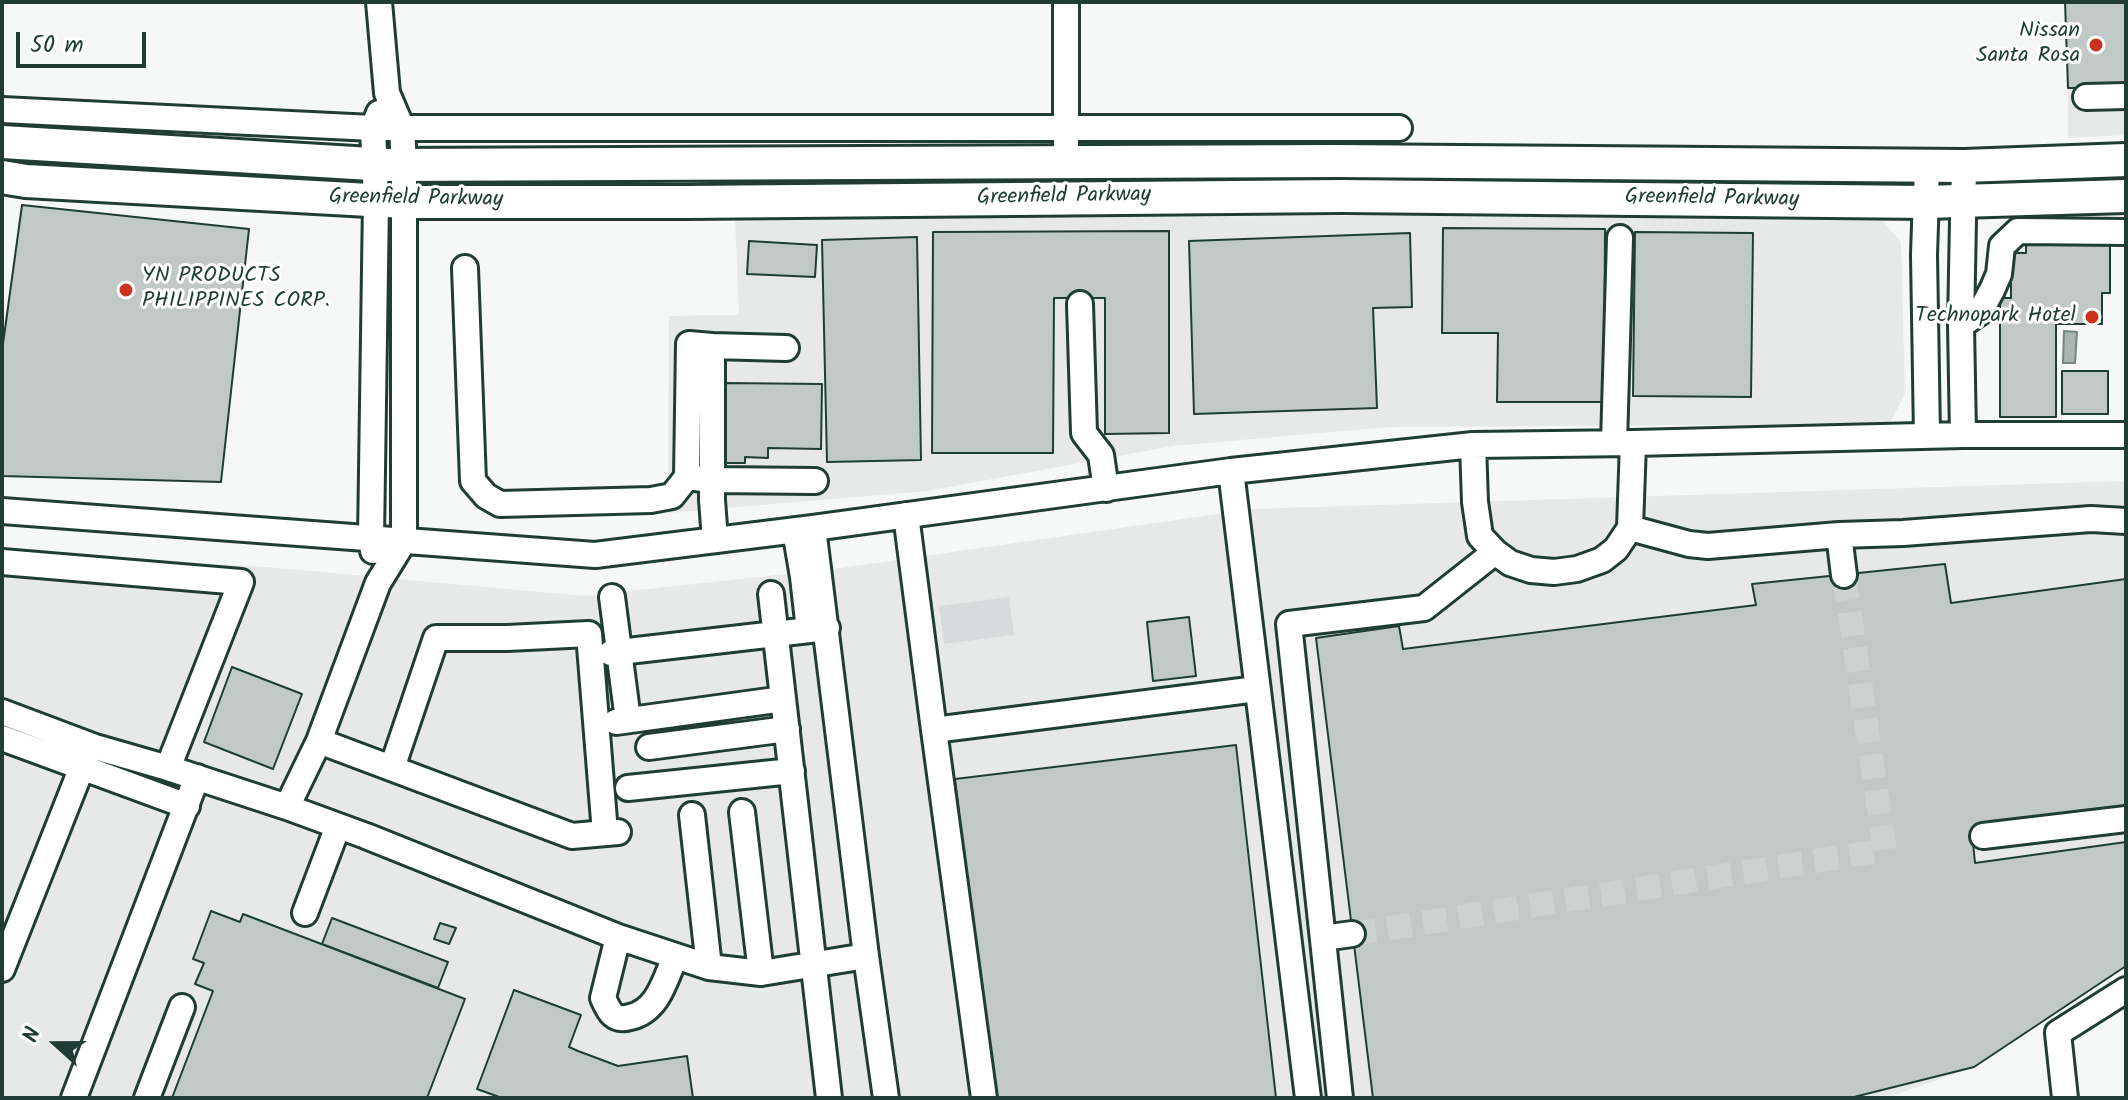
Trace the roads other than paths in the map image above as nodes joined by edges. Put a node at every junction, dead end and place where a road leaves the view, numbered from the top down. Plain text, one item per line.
1 (379, 2) edge
2 (1066, 2) edge
3 (387, 93) junction
4 (2126, 96) edge
5 (2086, 97) dead end
6 (2, 110) edge
7 (1066, 127) junction
8 (373, 128) junction
9 (402, 128) junction
10 (1399, 128) dead end
11 (2, 142) edge
12 (2126, 160) edge
13 (1066, 162) junction
14 (390, 164) junction
15 (1927, 165) junction
16 (1964, 166) junction
17 (2, 177) edge
18 (2126, 196) edge
19 (1964, 201) junction
20 (390, 202) junction
21 (1926, 202) junction
22 (2126, 232) edge
23 (1620, 238) dead end
24 (465, 268) dead end
25 (1080, 304) dead end
26 (1961, 325) junction
27 (712, 346) junction
28 (786, 348) dead end
29 (1963, 435) junction
30 (2126, 435) edge
31 (1927, 436) junction
32 (1623, 443) junction
33 (1473, 445) junction
34 (1231, 471) junction
35 (687, 477) junction
36 (712, 480) junction
37 (815, 481) dead end
38 (1106, 489) junction
39 (2, 511) edge
40 (906, 515) junction
41 (2126, 521) edge
42 (1630, 528) junction
43 (804, 529) junction
44 (1839, 535) junction
45 (371, 538) junction
46 (715, 540) junction
47 (404, 541) junction
48 (1495, 552) junction
49 (2, 562) edge
50 (1844, 575) tunnel mouth
51 (378, 583) junction
52 (771, 594) dead end
53 (612, 597) dead end
54 (818, 629) junction
55 (776, 633) junction
56 (615, 652) junction
57 (1257, 689) junction
58 (783, 699) junction
59 (2, 712) edge
60 (787, 729) junction
61 (934, 730) junction
62 (2, 738) edge
63 (319, 741) junction
64 (649, 747) dead end
65 (82, 767) junction
66 (168, 768) junction
67 (392, 768) junction
68 (792, 771) junction
69 (197, 777) junction
70 (628, 788) dead end
71 (187, 806) junction
72 (287, 807) junction
73 (742, 812) dead end
74 (692, 815) dead end
75 (2126, 819) edge
76 (338, 826) junction
77 (1983, 836) dead end
78 (305, 913) dead end
79 (1352, 934) tunnel mouth
80 (618, 937) junction
81 (1323, 938) junction
82 (866, 956) junction
83 (675, 957) junction
84 (814, 965) junction
85 (709, 967) junction
86 (2, 969) edge
87 (761, 973) junction
88 (2126, 990) edge
89 (182, 1007) dead end
90 (74, 1098) edge
91 (147, 1098) edge
92 (829, 1098) edge
93 (886, 1098) edge
94 (984, 1098) edge
95 (1308, 1098) edge
96 (1340, 1098) edge
97 (2065, 1098) edge

1 - 3 street
2 - 7 street
3 - 8 street
3 - 9 street
4 - 5 street
6 - 8 street
7 - 9 street
7 - 10 street
7 - 13 street
8 - 9 street
8 - 14 street
9 - 14 street
11 - 14 main road, Greenfield Parkway
12 - 16 main road, Greenfield Parkway
13 - 14 main road, Greenfield Parkway
13 - 15 main road, Greenfield Parkway
14 - 20 street
15 - 16 main road, Greenfield Parkway
15 - 21 street
16 - 19 street
17 - 20 main road, Greenfield Parkway
18 - 19 main road, Greenfield Parkway
19 - 21 main road, Greenfield Parkway
19 - 26 street
20 - 21 main road, Greenfield Parkway
20 - 45 street
20 - 47 street
21 - 31 street
22 - 26 street
23 - 32 street
24 - 35 street
25 - 38 street
26 - 29 street
27 - 28 street
27 - 35 street
27 - 36 street
29 - 30 street
29 - 31 street
31 - 32 street
32 - 33 street
32 - 42 street
33 - 34 street
33 - 48 street
34 - 38 street
34 - 57 street
35 - 36 street
36 - 37 street
36 - 46 street
38 - 40 street
39 - 45 street
40 - 43 street
40 - 61 street
41 - 44 street
42 - 44 street
42 - 48 street
43 - 46 street
43 - 54 street
44 - 50 street
45 - 47 street
45 - 51 street
46 - 47 street
47 - 51 street
48 - 81 street
49 - 66 street
51 - 63 street
52 - 55 street
53 - 56 street
54 - 55 street
54 - 82 street
55 - 56 street
55 - 58 street
56 - 58 street
57 - 61 street
57 - 95 street
58 - 60 street
59 - 66 street
60 - 64 street
60 - 68 street
61 - 94 street
62 - 65 street
63 - 67 street
63 - 72 street
65 - 71 street
65 - 86 street
66 - 69 street
67 - 67 street
68 - 70 street
68 - 84 street
69 - 71 street
69 - 72 street
71 - 90 street
72 - 76 street
73 - 87 street
74 - 85 street
75 - 77 street
76 - 78 street
76 - 80 street
79 - 81 street
80 - 83 street
80 - 83 street
81 - 96 street
82 - 84 street
82 - 93 street
83 - 85 street
84 - 87 street
84 - 92 street
85 - 87 street
88 - 97 street
89 - 91 street

